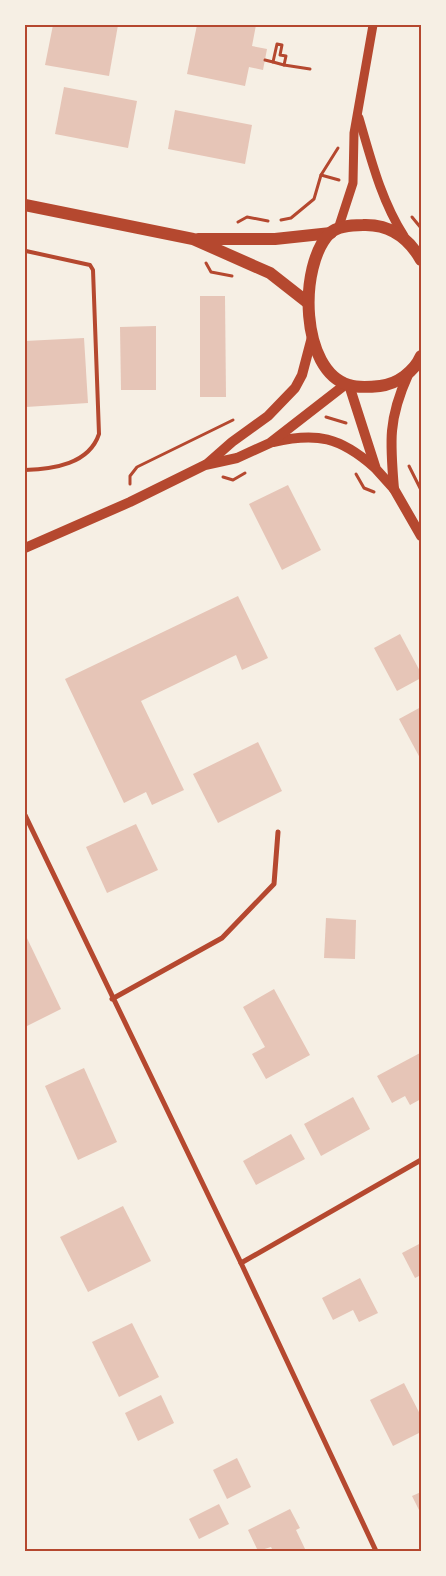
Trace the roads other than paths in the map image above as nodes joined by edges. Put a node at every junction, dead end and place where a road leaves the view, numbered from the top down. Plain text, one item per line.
1 (373, 25) edge
2 (358, 115) junction
3 (25, 205) edge
4 (334, 231) junction
5 (404, 236) junction
6 (192, 239) junction
7 (26, 250) edge
8 (421, 260) edge
9 (308, 302) junction
10 (312, 337) junction
11 (420, 361) edge
12 (408, 375) junction
13 (348, 384) junction
14 (270, 443) junction
15 (205, 466) junction
16 (376, 469) junction
17 (25, 470) edge
18 (394, 489) junction
19 (421, 536) edge
20 (25, 548) edge
21 (25, 815) edge
22 (278, 832) dead end
23 (112, 999) junction
24 (421, 1160) edge
25 (241, 1263) junction
26 (376, 1551) edge

1 - 2 street
2 - 4 street
2 - 5 street
3 - 6 main road
4 - 5 main road
4 - 6 main road
4 - 9 main road
5 - 8 main road
6 - 9 main road
7 - 17 lane
9 - 10 main road
10 - 13 main road
10 - 15 main road
11 - 12 main road
12 - 13 main road
12 - 18 main road
13 - 14 main road
13 - 16 main road
14 - 15 main road
14 - 16 main road
15 - 20 main road
16 - 18 main road
18 - 19 main road
21 - 23 street
22 - 23 street
23 - 25 street
24 - 25 street
25 - 26 street

